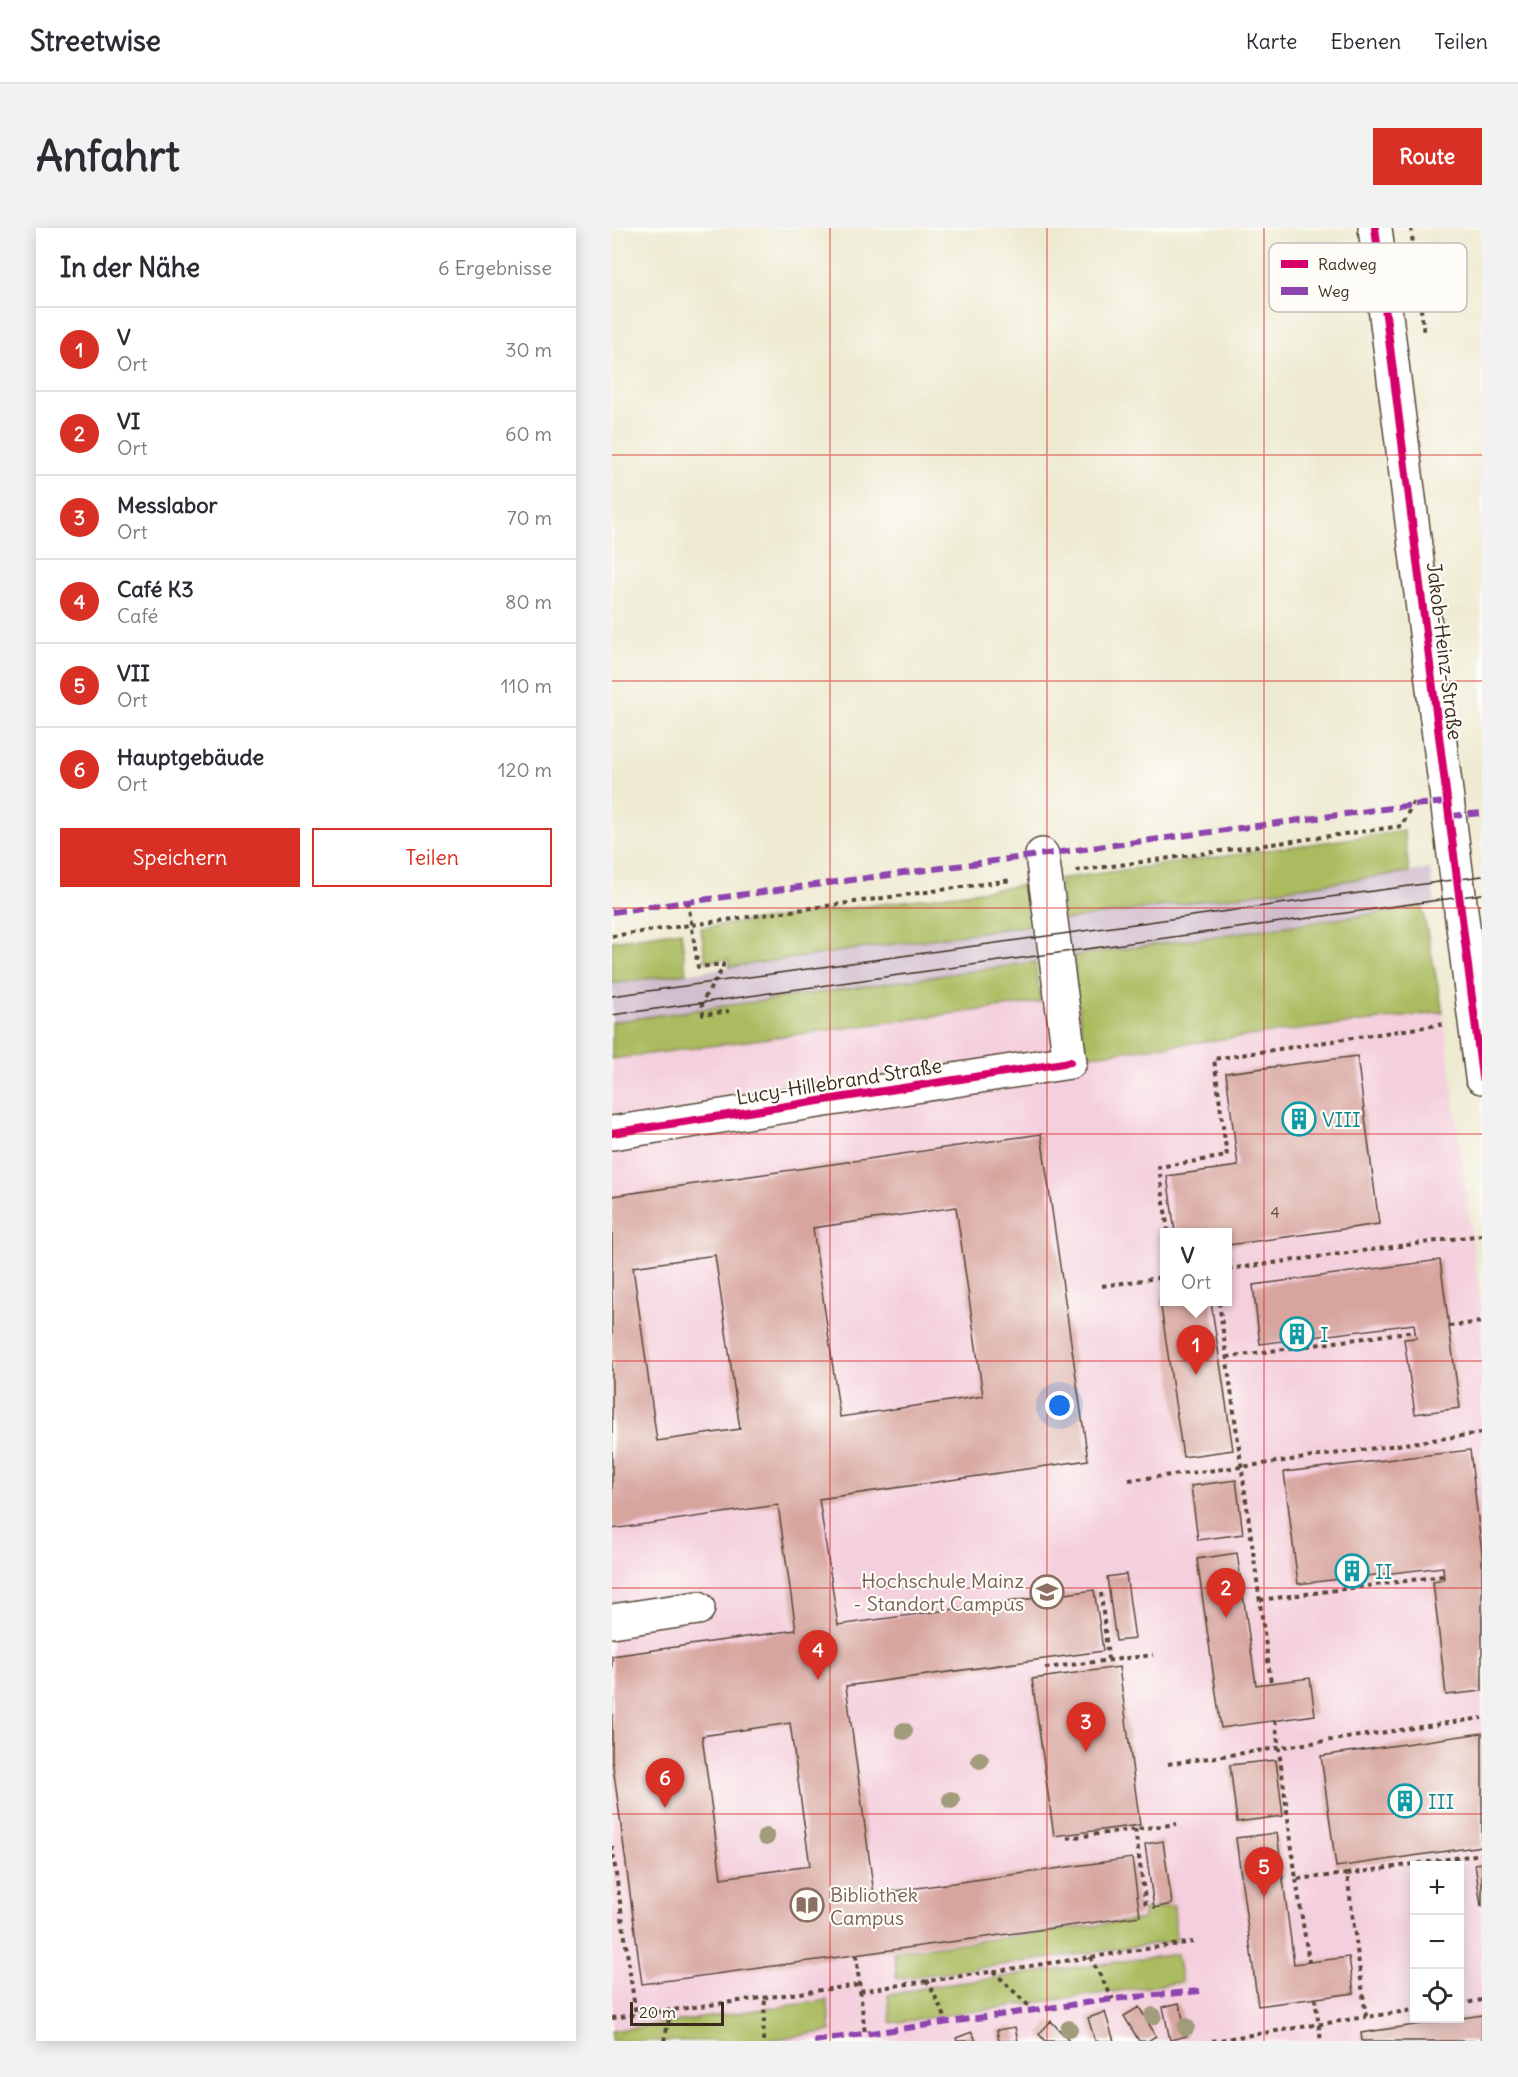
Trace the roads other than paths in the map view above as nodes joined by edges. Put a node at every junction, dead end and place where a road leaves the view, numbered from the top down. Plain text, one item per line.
1 (1375, 228) edge
2 (1377, 243) edge
3 (1386, 312) edge
4 (1043, 865) road end
5 (1482, 1077) edge
6 (612, 1133) edge
7 (698, 1608) dead end
8 (612, 1621) edge

1 - 2 street, Jakob-Heinz-Straße
3 - 5 street, Jakob-Heinz-Straße
4 - 6 street, Lucy-Hillebrand Straße
7 - 8 street

